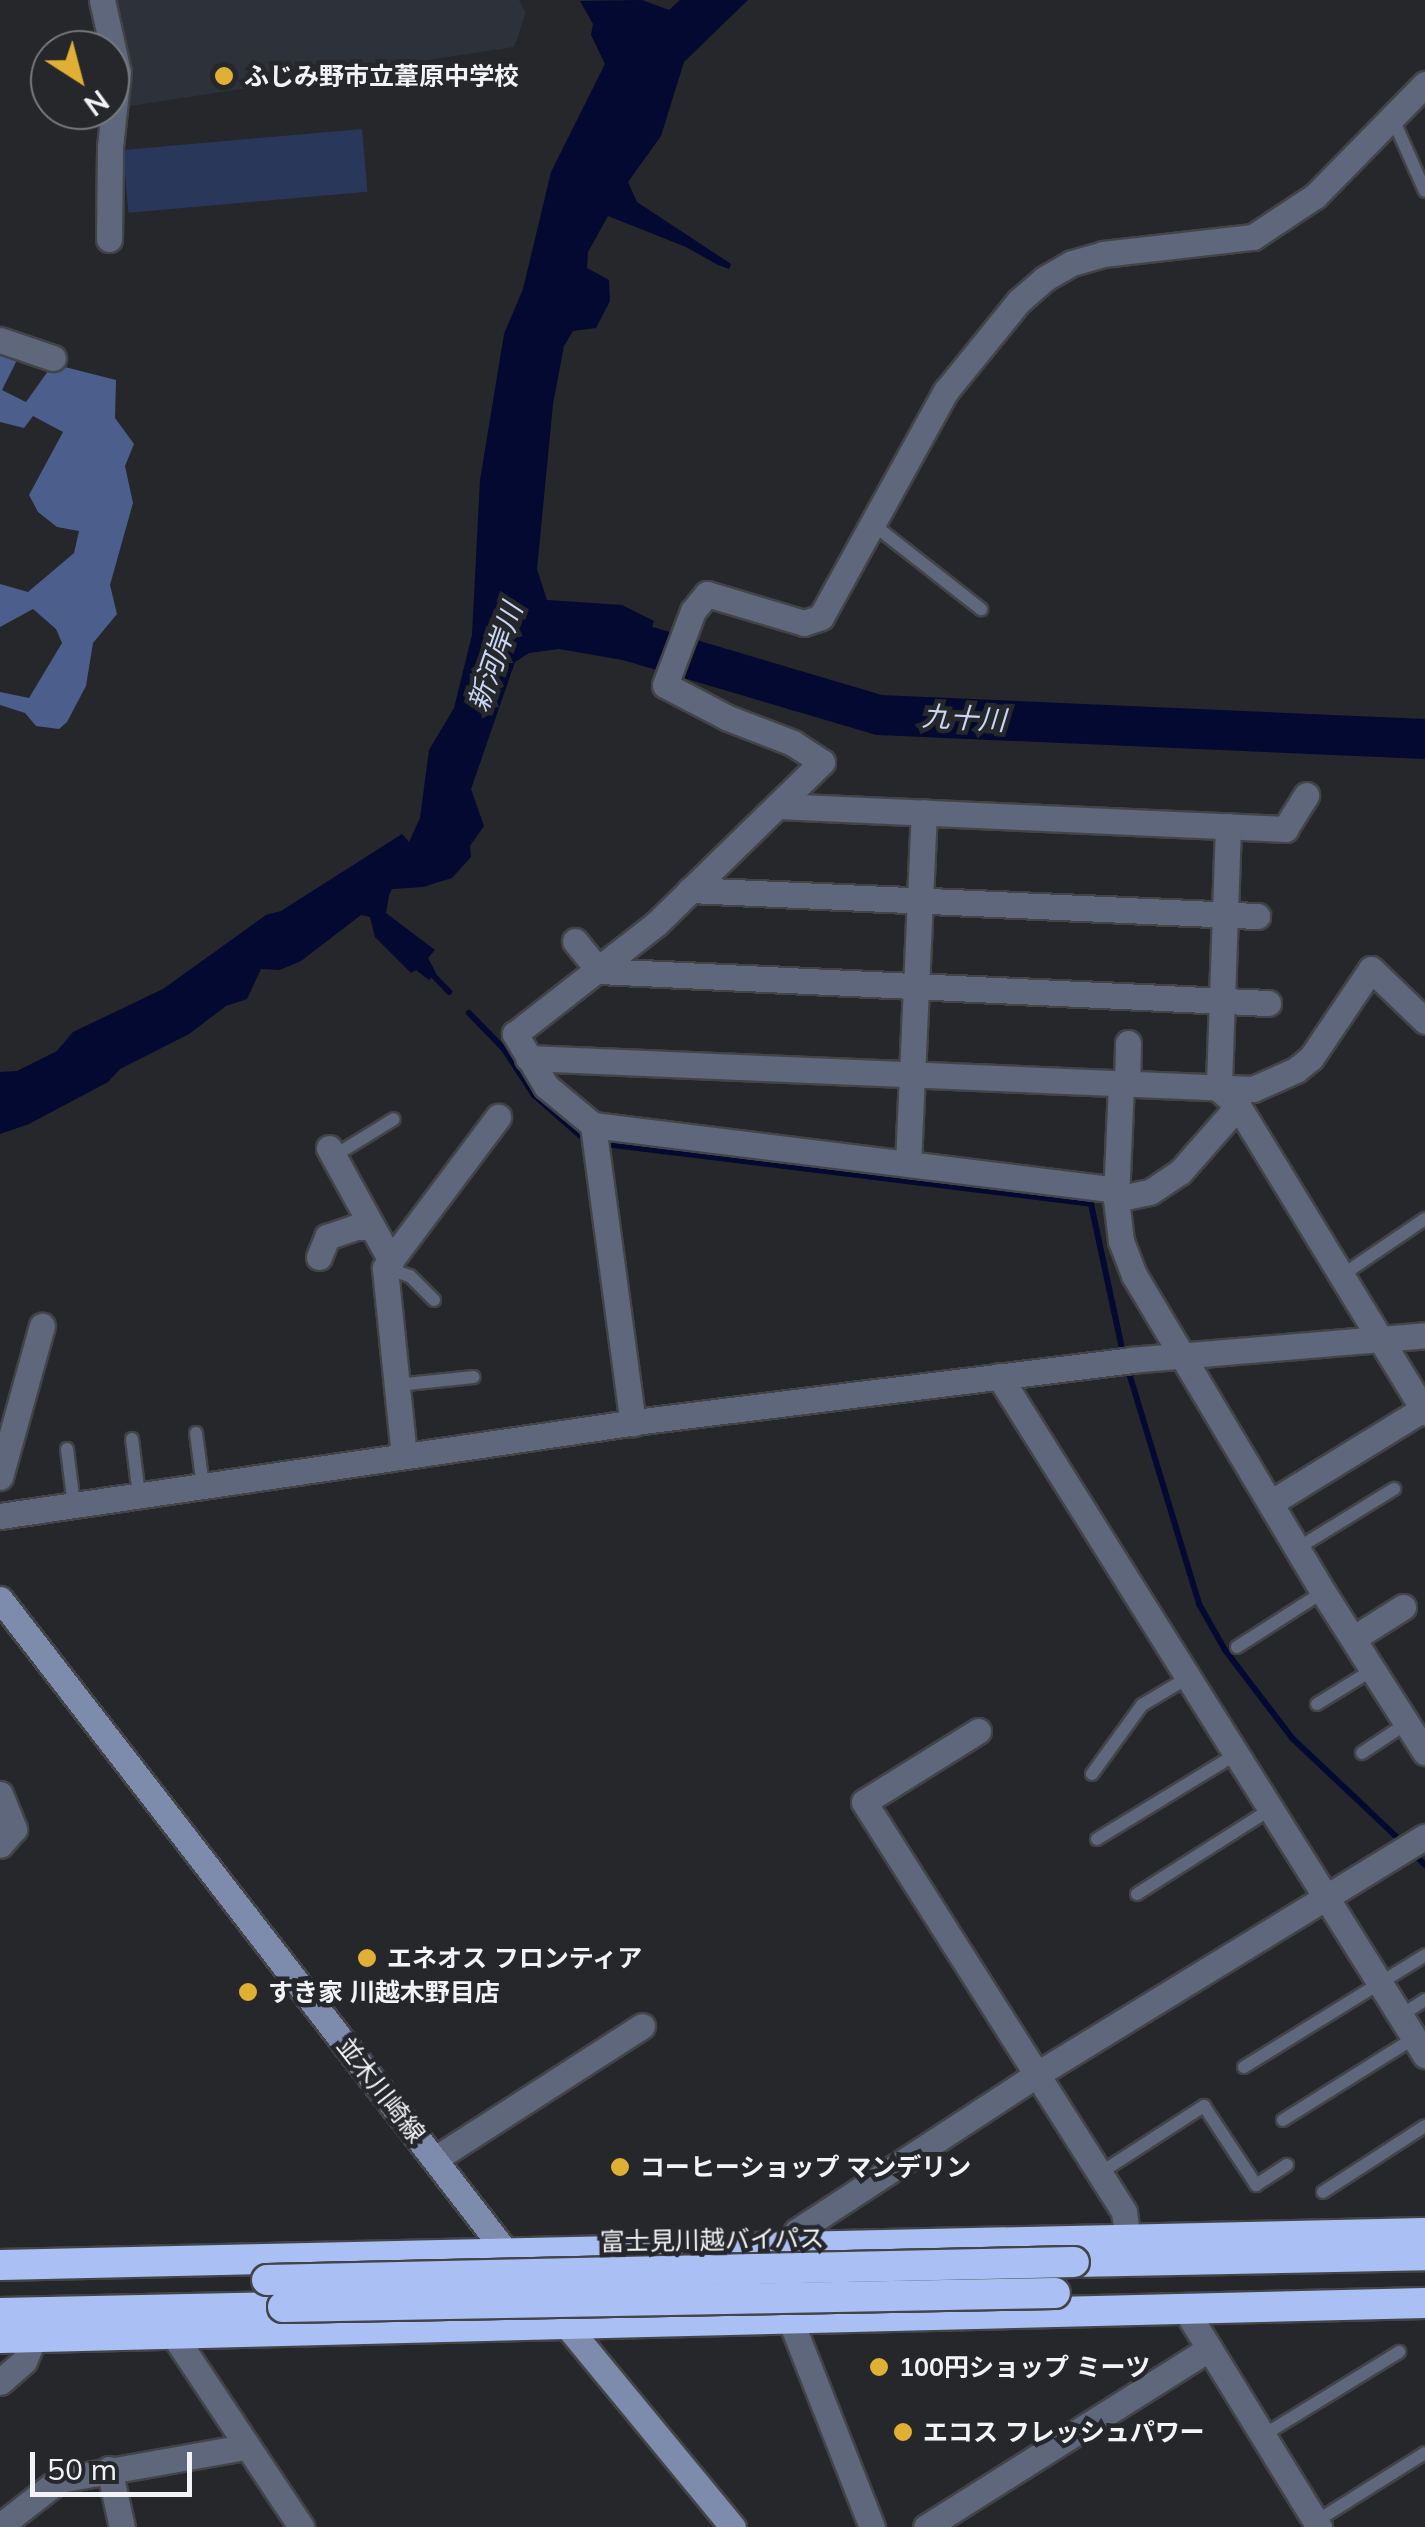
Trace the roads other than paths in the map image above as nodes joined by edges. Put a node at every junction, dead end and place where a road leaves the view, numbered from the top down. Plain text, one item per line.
1 (102, 0) edge
2 (1425, 84) edge
3 (1391, 115) junction
4 (1425, 191) edge
5 (110, 239) dead end
6 (0, 340) edge
7 (53, 358) dead end
8 (875, 526) junction
9 (981, 609) dead end
10 (1306, 795) dead end
11 (777, 806) junction
12 (924, 812) junction
13 (1228, 826) junction
14 (690, 890) junction
15 (920, 900) junction
16 (1225, 916) junction
17 (1258, 916) dead end
18 (575, 941) dead end
19 (600, 971) junction
20 (916, 988) junction
21 (1223, 1002) junction
22 (1268, 1004) dead end
23 (1425, 1020) edge
24 (1128, 1043) dead end
25 (528, 1058) junction
26 (912, 1075) junction
27 (1124, 1085) junction
28 (1229, 1097) junction
29 (498, 1118) dead end
30 (394, 1119) dead end
31 (593, 1125) junction
32 (332, 1152) joint
33 (908, 1163) junction
34 (1117, 1194) junction
35 (1425, 1219) edge
36 (372, 1227) junction
37 (319, 1257) dead end
38 (388, 1264) junction
39 (1341, 1276) junction
40 (434, 1300) dead end
41 (42, 1326) dead end
42 (1425, 1334) edge
43 (1380, 1338) junction
44 (1183, 1356) junction
45 (1000, 1376) junction
46 (474, 1377) dead end
47 (397, 1384) junction
48 (11, 1394) edge
49 (1424, 1410) edge
50 (632, 1423) junction
51 (196, 1433) dead end
52 (132, 1439) dead end
53 (67, 1450) dead end
54 (404, 1456) junction
55 (0, 1477) edge
56 (204, 1486) junction
57 (1394, 1489) dead end
58 (139, 1495) junction
59 (1272, 1502) junction
60 (74, 1505) junction
61 (0, 1516) edge
62 (1298, 1548) junction
63 (1323, 1592) junction
64 (0, 1599) edge
65 (1403, 1607) dead end
66 (1354, 1638) junction
67 (1237, 1646) dead end
68 (1374, 1669) junction
69 (1189, 1677) junction
70 (1317, 1704) dead end
71 (1416, 1718) edge
72 (978, 1731) dead end
73 (1425, 1752) edge
74 (1362, 1753) dead end
75 (1236, 1754) junction
76 (1092, 1774) dead end
77 (0, 1794) edge
78 (1270, 1809) junction
79 (1425, 1837) edge
80 (1097, 1839) dead end
81 (0, 1845) edge
82 (1137, 1894) dead end
83 (1326, 1899) junction
84 (1425, 1955) edge
85 (1380, 1983) junction
86 (1425, 2000) edge
87 (1400, 2016) junction
88 (642, 2026) dead end
89 (1420, 2046) edge
90 (1244, 2067) dead end
91 (1036, 2076) junction
92 (1282, 2120) dead end
93 (1425, 2126) edge
94 (434, 2159) junction
95 (1287, 2165) dead end
96 (1100, 2174) junction
97 (1324, 2192) dead end
98 (1425, 2233) edge
99 (1128, 2240) junction
100 (788, 2247) junction
101 (506, 2252) junction
102 (1425, 2254) edge
103 (0, 2265) edge
104 (1425, 2283) edge
105 (0, 2286) edge
106 (275, 2294) junction
107 (1425, 2303) edge
108 (1184, 2309) junction
109 (0, 2313) edge
110 (790, 2319) junction
111 (564, 2322) junction
112 (174, 2334) junction
113 (34, 2336) junction
114 (0, 2338) edge
115 (1209, 2349) junction
116 (1399, 2352) dead end
117 (0, 2382) edge
118 (1262, 2436) junction
119 (246, 2448) junction
120 (1425, 2454) edge
121 (109, 2470) junction
122 (1317, 2524) edge
123 (0, 2526) edge
124 (122, 2527) edge
125 (301, 2527) edge
126 (733, 2527) edge
127 (872, 2527) edge
128 (926, 2527) edge

1 - 5 street
2 - 3 street
3 - 4 lane
3 - 8 street
6 - 7 street
8 - 9 lane
8 - 11 street
10 - 13 street
11 - 12 street
11 - 14 street
12 - 13 street
12 - 15 street
13 - 16 street
14 - 15 street
14 - 19 street
15 - 16 street
15 - 20 street
16 - 17 street
16 - 21 street
18 - 19 street
19 - 20 street
19 - 25 street
20 - 21 street
20 - 26 street
21 - 22 street
21 - 28 street
23 - 28 street
24 - 27 street
25 - 26 street
25 - 31 street
26 - 27 street
26 - 33 street
27 - 28 street
27 - 34 street
28 - 34 street
28 - 39 street
29 - 38 street
30 - 32 lane
31 - 33 street
31 - 50 street
32 - 36 street
33 - 34 street
34 - 44 street
35 - 39 lane
36 - 37 street
36 - 38 street
38 - 40 lane
38 - 47 street
39 - 43 street
41 - 48 street
42 - 43 street
43 - 44 street
43 - 49 street
44 - 45 street
44 - 59 street
45 - 50 street
45 - 69 street
46 - 47 lane
47 - 54 street
48 - 55 street
49 - 59 street
50 - 54 street
51 - 56 lane
52 - 58 lane
53 - 60 lane
54 - 56 street
56 - 58 street
57 - 62 lane
58 - 60 street
59 - 62 street
60 - 61 street
62 - 63 street
63 - 66 street
63 - 67 lane
64 - 94 main road, 並木川崎線
65 - 66 street
66 - 68 street
68 - 70 lane
68 - 71 street
69 - 75 street
69 - 76 lane
71 - 73 street
71 - 74 lane
72 - 91 street
75 - 78 street
75 - 80 lane
77 - 81 street
78 - 82 lane
78 - 83 street
79 - 83 street
83 - 85 street
83 - 91 street
84 - 85 lane
85 - 87 street
85 - 90 lane
86 - 87 lane
87 - 89 street
88 - 94 street
89 - 92 lane
91 - 96 street
91 - 100 street
93 - 97 lane
94 - 101 main road, 並木川崎線
95 - 96 lane
96 - 99 street
98 - 99 highway
99 - 100 highway
100 - 101 highway
101 - 103 highway
101 - 111 main road, 並木川崎線
102 - 106 highway, 富士見川越バイパス, bridge
104 - 106 highway, 富士見川越バイパス, bridge
105 - 106 highway, 富士見川越バイパス
106 - 109 highway, 富士見川越バイパス
107 - 108 highway
108 - 110 highway
108 - 115 street
110 - 111 highway
110 - 127 street
111 - 112 highway
111 - 126 main road, 並木川崎線
112 - 113 highway
112 - 119 street
113 - 114 highway
113 - 117 street
115 - 118 street
115 - 128 street
116 - 118 lane
118 - 122 street
119 - 121 street
119 - 125 street
120 - 122 lane
121 - 123 street
121 - 124 street

